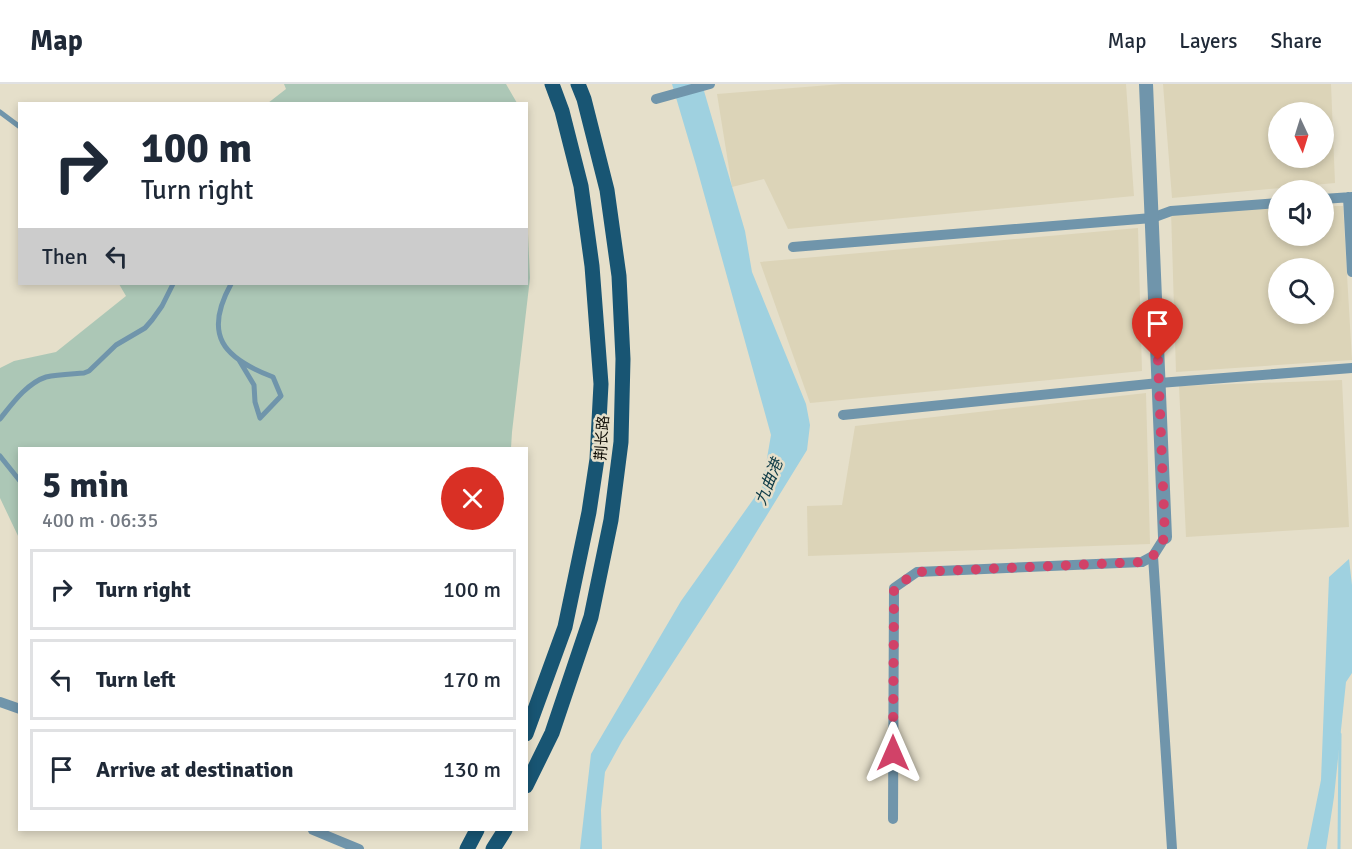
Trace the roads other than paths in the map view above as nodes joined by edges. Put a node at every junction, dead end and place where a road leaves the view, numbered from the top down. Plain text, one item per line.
1 (552, 84) edge
2 (578, 84) edge
3 (708, 84) edge
4 (1146, 84) edge
5 (656, 99) dead end
6 (0, 112) edge
7 (18, 126) edge
8 (1350, 197) edge
9 (1334, 198) edge
10 (1268, 204) edge
11 (1152, 218) junction
12 (793, 247) dead end
13 (1352, 272) edge
14 (172, 285) edge
15 (231, 285) edge
16 (239, 360) junction
17 (1352, 368) edge
18 (1160, 383) junction
19 (843, 415) dead end
20 (0, 419) edge
21 (0, 456) edge
22 (18, 478) edge
23 (1165, 537) joint
24 (1153, 556) junction
25 (0, 702) edge
26 (18, 708) edge
27 (528, 729) edge
28 (528, 782) edge
29 (893, 819) dead end
30 (315, 831) edge
31 (476, 831) edge
32 (504, 831) edge
33 (359, 849) edge
34 (466, 849) edge
35 (493, 849) edge
36 (1172, 849) edge

1 - 27 main road, 荆长路
2 - 28 main road, 荆长路
3 - 5 street
4 - 11 street
6 - 7 lane
8 - 9 street
8 - 13 street
10 - 11 street
11 - 12 street
11 - 18 street
14 - 20 lane
15 - 16 lane
16 - 16 lane
17 - 18 street
18 - 19 street
18 - 23 street
21 - 22 lane
23 - 24 street
24 - 29 street
24 - 36 street
25 - 26 street
30 - 33 street
31 - 34 main road
32 - 35 main road

